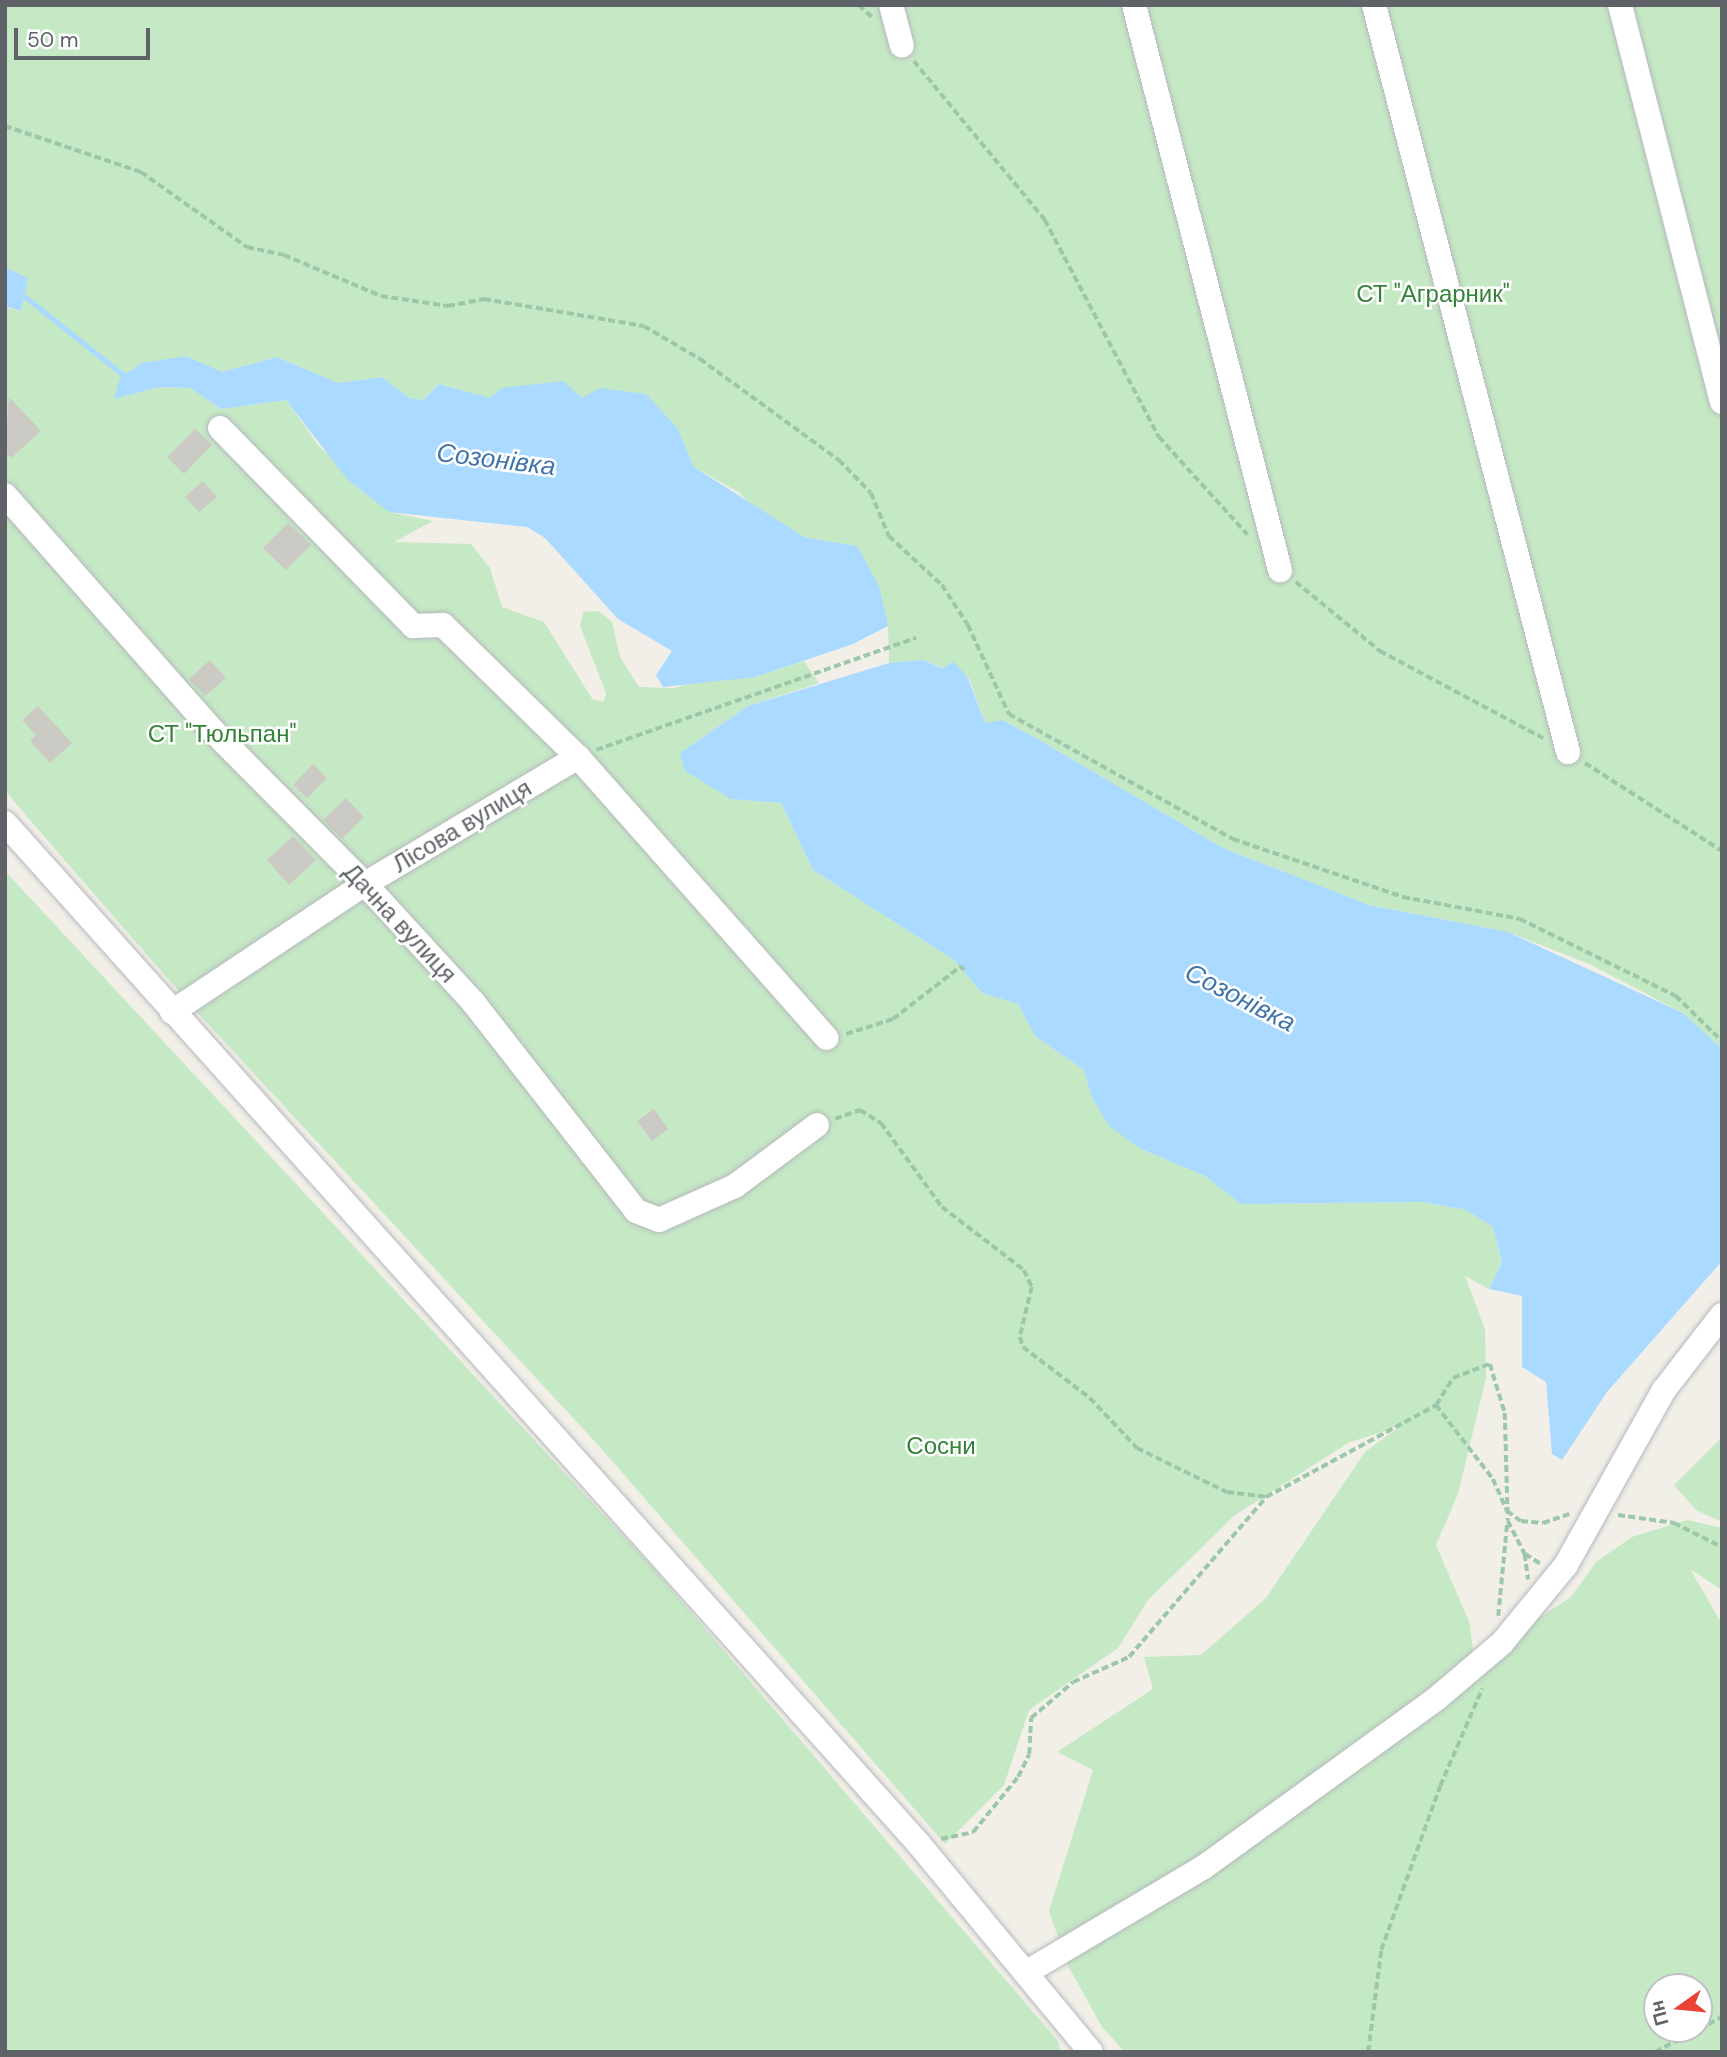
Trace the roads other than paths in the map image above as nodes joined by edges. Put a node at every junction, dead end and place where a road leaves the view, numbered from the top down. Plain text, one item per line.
1 (891, 5) edge
2 (1134, 5) edge
3 (1374, 5) edge
4 (1620, 5) edge
5 (902, 46) dead end
6 (1722, 402) edge
7 (220, 428) dead end
8 (5, 495) edge
9 (1280, 570) dead end
10 (1567, 751) dead end
11 (578, 757) junction
12 (5, 823) edge
13 (365, 884) junction
14 (172, 1013) junction
15 (827, 1038) road end
16 (817, 1125) road end
17 (1722, 1315) edge
18 (1027, 1972) junction
19 (1091, 2052) edge

1 - 5 street
2 - 9 street
3 - 10 street
4 - 6 street
7 - 11 street
8 - 13 street, Дачна вулиця
11 - 13 street, Лісова вулиця
11 - 15 street
12 - 14 street
13 - 14 street, Лісова вулиця
13 - 16 street, Дачна вулиця
14 - 18 street
17 - 18 street
18 - 19 street

